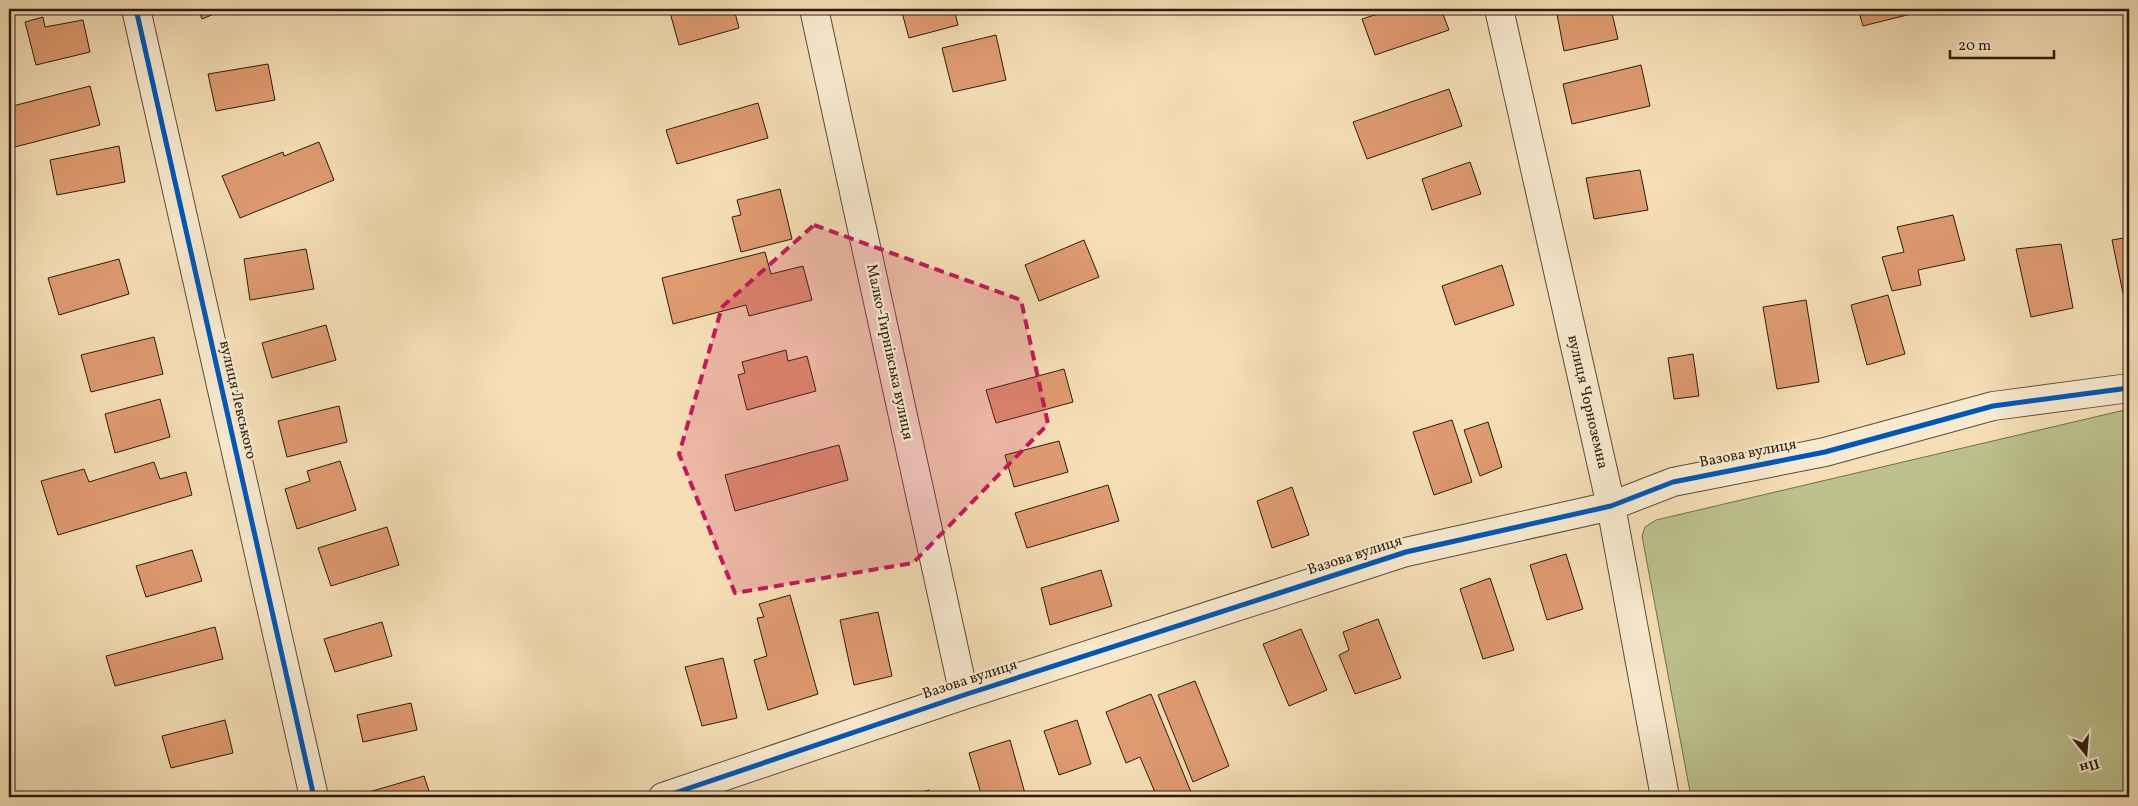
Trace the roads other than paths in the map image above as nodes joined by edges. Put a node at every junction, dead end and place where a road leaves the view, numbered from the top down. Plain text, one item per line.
1 (136, 9) edge
2 (814, 9) edge
3 (1500, 9) edge
4 (2129, 388) edge
5 (1611, 506) junction
6 (964, 695) junction
7 (314, 797) edge
8 (663, 797) edge
9 (1665, 797) edge

1 - 7 street, вулиця Левського
2 - 6 street, Малко-Тирнівська вулиця
3 - 5 street, вулиця Чорноземна
4 - 5 street, Вазова вулиця
5 - 6 street, Вазова вулиця
5 - 9 street, вулиця Чорноземна
6 - 8 street, Вазова вулиця

